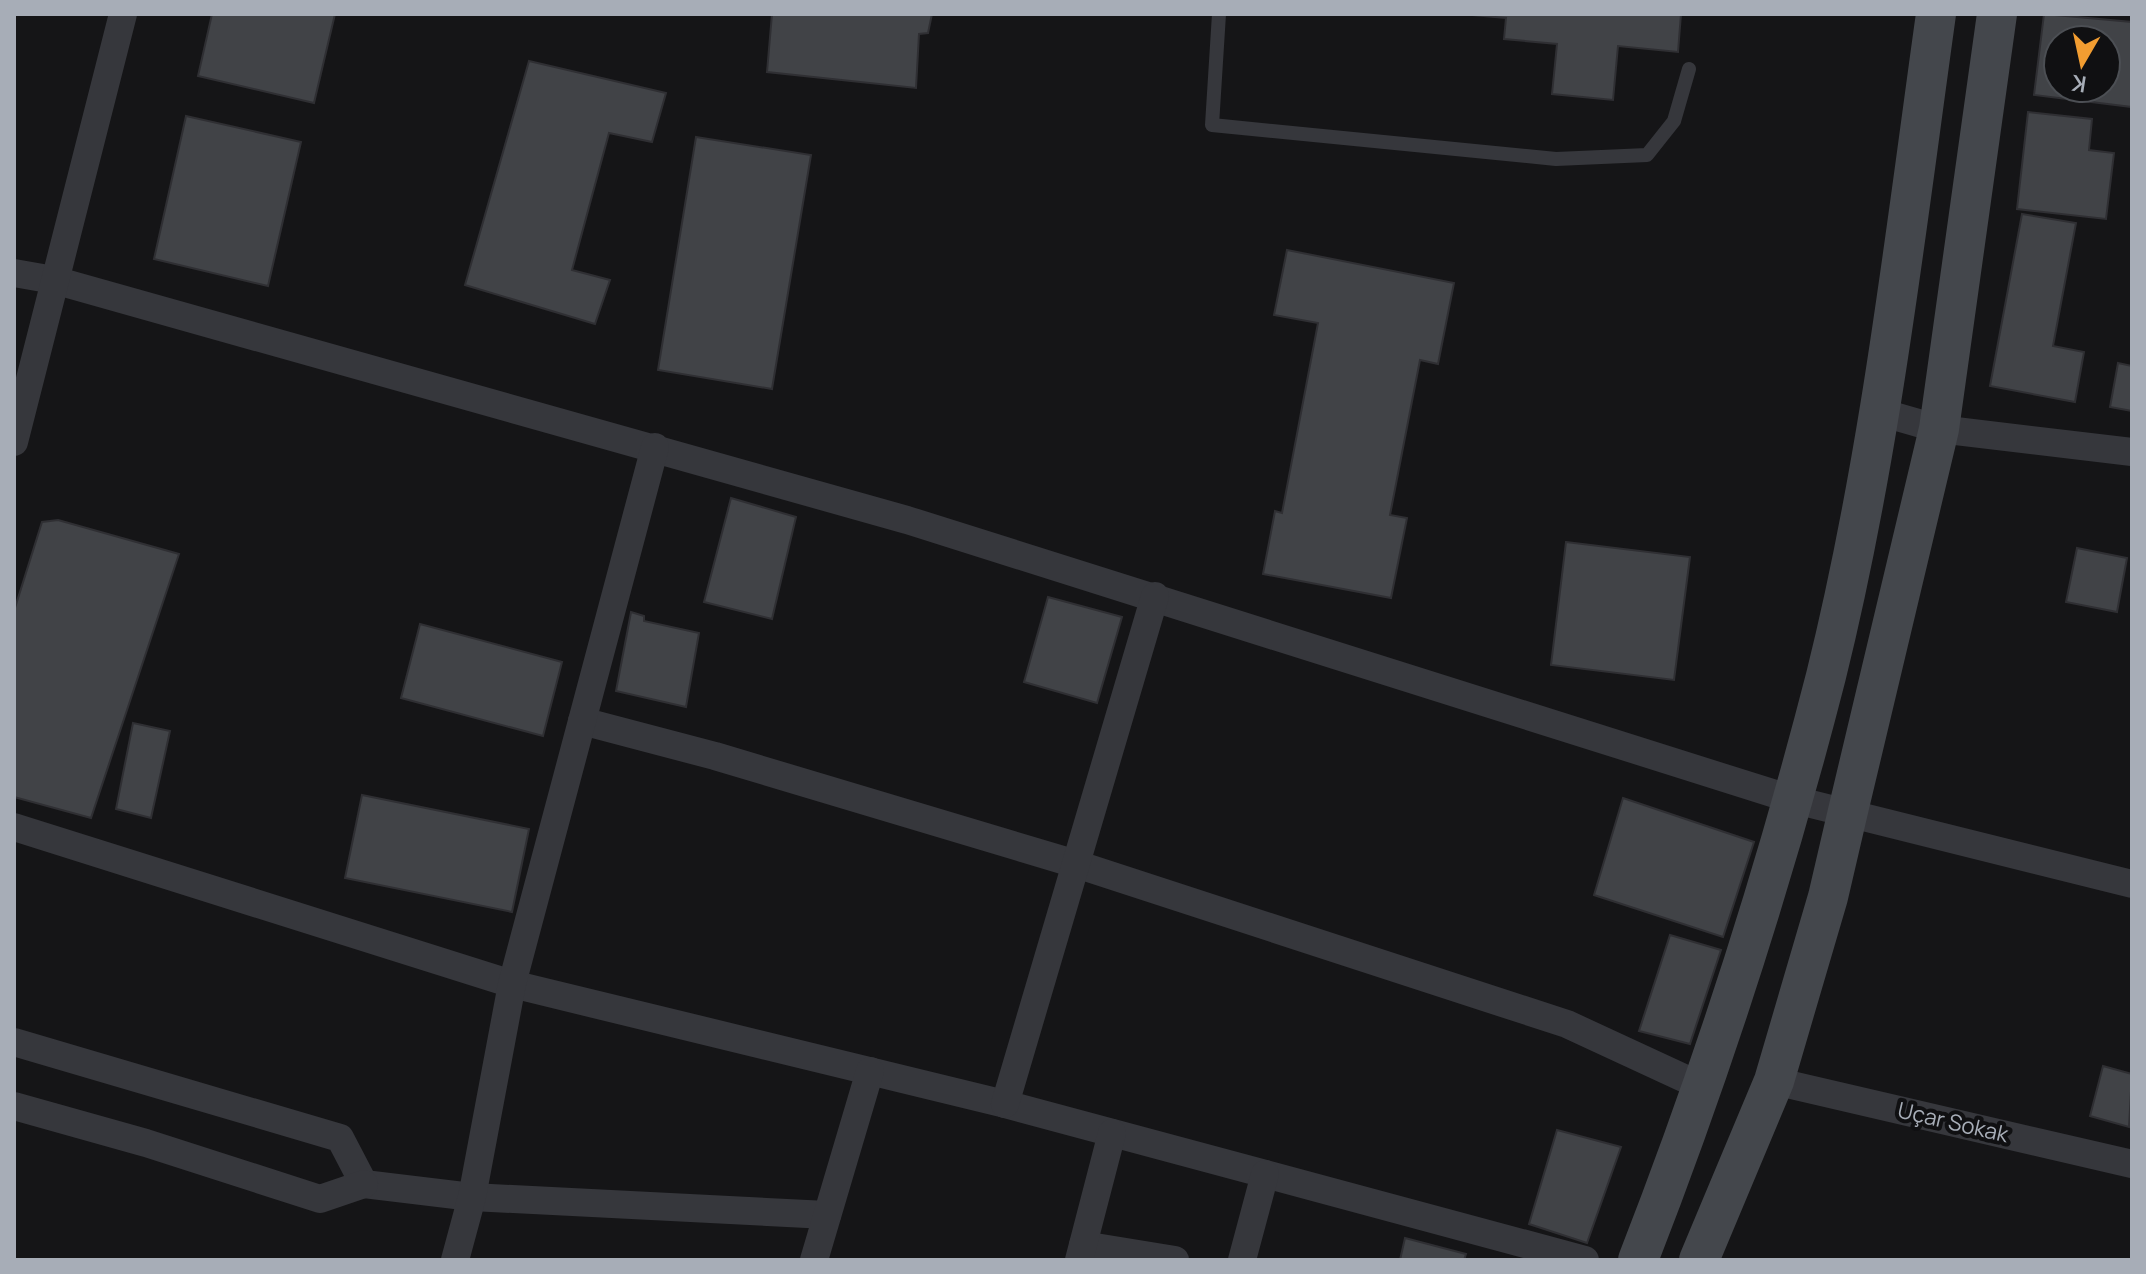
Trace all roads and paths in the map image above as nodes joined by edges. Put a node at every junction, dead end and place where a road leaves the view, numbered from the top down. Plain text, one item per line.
1 (123, 14) edge
2 (1219, 14) edge
3 (1936, 14) edge
4 (1997, 14) edge
5 (1689, 69) dead end
6 (14, 273) edge
7 (54, 280) junction
8 (1880, 412) junction
9 (1939, 429) junction
10 (14, 442) edge
11 (655, 447) junction
12 (2132, 452) edge
13 (1155, 596) junction
14 (582, 721) junction
15 (1791, 799) junction
16 (1848, 811) junction
17 (14, 827) edge
18 (1076, 864) junction
19 (2132, 884) edge
20 (512, 984) junction
21 (14, 1042) edge
22 (870, 1071) junction
23 (1774, 1081) junction
24 (1703, 1087) junction
25 (1005, 1104) junction
26 (14, 1106) edge
27 (1112, 1133) junction
28 (2132, 1164) edge
29 (1265, 1174) junction
30 (364, 1184) junction
31 (472, 1197) junction
32 (827, 1215) junction
33 (1081, 1252) edge
34 (455, 1260) edge
35 (814, 1260) edge
36 (1175, 1260) edge
37 (1242, 1260) edge
38 (1585, 1260) edge
39 (1638, 1260) edge
40 (1699, 1260) edge

1 - 7 street
2 - 5 lane
3 - 8 main road
4 - 9 main road
6 - 7 street
7 - 10 street
7 - 11 street
8 - 9 street
8 - 15 main road
9 - 12 street
9 - 16 main road
11 - 13 street
11 - 14 street
13 - 15 street
13 - 18 street
14 - 18 street
14 - 20 street
15 - 16 street
15 - 24 main road
16 - 19 street
16 - 23 main road
17 - 20 street
18 - 24 street
18 - 25 street
20 - 22 street
20 - 31 street
21 - 30 street
22 - 25 street
22 - 32 street
23 - 28 street, Uçar Sokak
23 - 40 main road
24 - 39 main road
25 - 27 street
26 - 30 street
27 - 29 street
27 - 33 street
29 - 37 street
29 - 38 street
30 - 31 street
31 - 32 street
31 - 34 street
32 - 35 street
33 - 36 street

